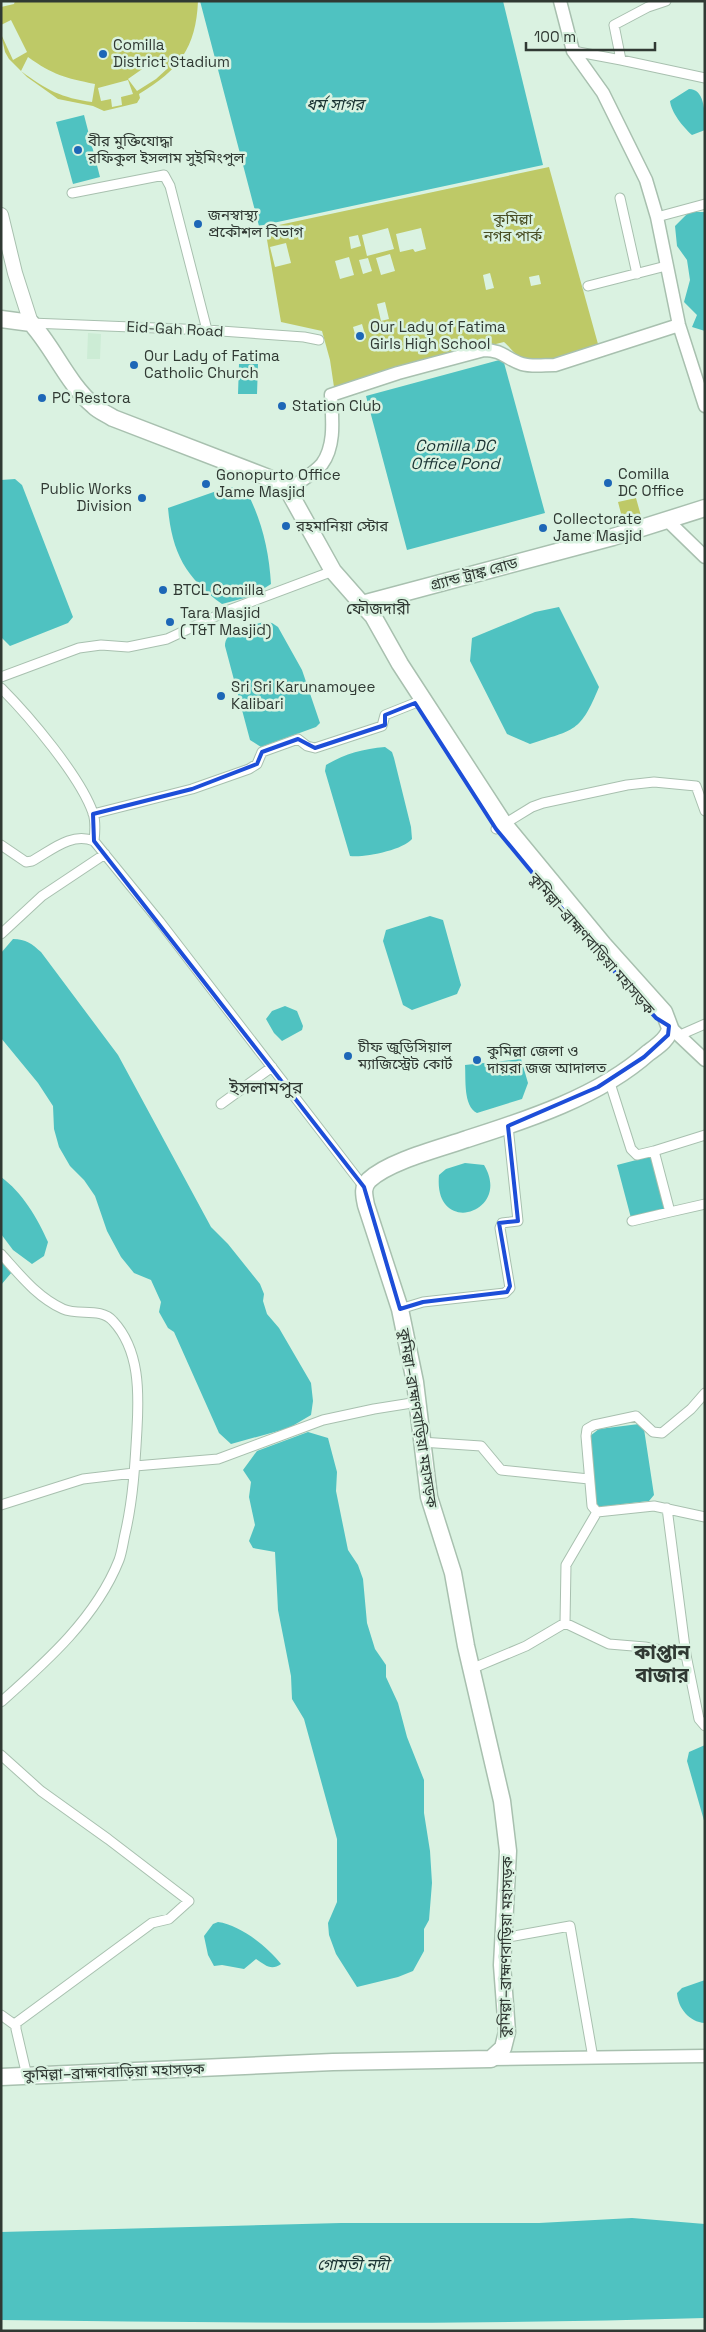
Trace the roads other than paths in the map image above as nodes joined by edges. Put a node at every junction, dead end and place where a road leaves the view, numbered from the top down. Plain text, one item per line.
1 (560, 1) edge
2 (666, 1) edge
3 (573, 52) junction
4 (621, 60) junction
5 (705, 78) edge
6 (72, 193) dead end
7 (620, 198) dead end
8 (705, 204) edge
9 (1, 215) edge
10 (657, 217) junction
11 (666, 266) junction
12 (637, 274) junction
13 (588, 286) dead end
14 (1, 319) edge
15 (30, 323) junction
16 (679, 325) junction
17 (207, 330) junction
18 (319, 340) dead end
19 (705, 406) edge
20 (288, 490) junction
21 (705, 508) edge
22 (668, 522) junction
23 (705, 557) edge
24 (333, 572) junction
25 (362, 604) junction
26 (1, 677) edge
27 (1, 688) edge
28 (415, 702) junction
29 (700, 785) edge
30 (705, 811) edge
31 (93, 814) junction
32 (500, 826) junction
33 (94, 840) junction
34 (1, 844) edge
35 (105, 854) junction
36 (1, 934) edge
37 (705, 1024) edge
38 (675, 1031) junction
39 (705, 1060) edge
40 (272, 1067) junction
41 (609, 1080) junction
42 (221, 1104) dead end
43 (508, 1126) junction
44 (705, 1136) edge
45 (654, 1151) junction
46 (364, 1187) junction
47 (705, 1204) edge
48 (670, 1212) junction
49 (632, 1221) dead end
50 (1, 1254) edge
51 (400, 1309) junction
52 (705, 1393) edge
53 (418, 1402) junction
54 (421, 1442) junction
55 (135, 1469) junction
56 (589, 1479) junction
57 (1, 1505) edge
58 (668, 1508) junction
59 (597, 1512) junction
60 (705, 1517) edge
61 (565, 1623) junction
62 (686, 1655) junction
63 (471, 1669) junction
64 (1, 1702) edge
65 (705, 1726) edge
66 (1, 1755) edge
67 (503, 1938) junction
68 (1, 2015) edge
69 (15, 2025) junction
70 (705, 2056) edge
71 (593, 2058) junction
72 (491, 2059) junction
73 (27, 2076) junction
74 (1, 2077) edge

1 - 3 street
2 - 4 street
3 - 4 street
3 - 10 street
4 - 5 street
6 - 17 street
7 - 12 street
8 - 10 street
9 - 15 main road
10 - 11 street
11 - 12 street
11 - 16 street
12 - 13 street
14 - 15 highway
15 - 17 street, Eid-Gah Road
15 - 20 highway
16 - 19 street
16 - 20 street
17 - 18 street, Eid-Gah Road
20 - 24 highway
21 - 22 highway, গ্র্যান্ড ট্রাঙ্ক রোড
22 - 23 street
22 - 25 highway, গ্র্যান্ড ট্রাঙ্ক রোড
24 - 25 highway
24 - 26 street
25 - 28 highway, কুমিল্লা–ব্রাহ্মণবাড়িয়া মহাসড়ক
25 - 32 highway
27 - 31 street
28 - 31 street
28 - 32 highway, কুমিল্লা–ব্রাহ্মণবাড়িয়া মহাসড়ক
29 - 30 street
29 - 32 street
31 - 33 street
32 - 38 highway, কুমিল্লা–ব্রাহ্মণবাড়িয়া মহাসড়ক
33 - 34 street
33 - 35 street
35 - 36 street
35 - 40 street
37 - 38 street
38 - 39 street
38 - 41 highway, কুমিল্লা–ব্রাহ্মণবাড়িয়া মহাসড়ক
40 - 42 street
40 - 46 street
41 - 43 highway, কুমিল্লা–ব্রাহ্মণবাড়িয়া মহাসড়ক
41 - 45 street
43 - 46 highway, কুমিল্লা–ব্রাহ্মণবাড়িয়া মহাসড়ক
43 - 51 street
44 - 45 street
45 - 48 street
46 - 51 highway, কুমিল্লা–ব্রাহ্মণবাড়িয়া মহাসড়ক
47 - 48 street
48 - 49 street
50 - 55 street
51 - 53 highway, কুমিল্লা–ব্রাহ্মণবাড়িয়া মহাসড়ক
52 - 56 street
53 - 54 highway, কুমিল্লা–ব্রাহ্মণবাড়িয়া মহাসড়ক
53 - 55 street
54 - 56 street
54 - 63 highway, কুমিল্লা–ব্রাহ্মণবাড়িয়া মহাসড়ক
55 - 57 street
55 - 64 street
56 - 59 street
58 - 59 street
58 - 60 street
58 - 62 street
59 - 61 street
61 - 62 street
61 - 63 street
62 - 65 street
63 - 67 highway, কুমিল্লা–ব্রাহ্মণবাড়িয়া মহাসড়ক
66 - 69 street
67 - 71 street
67 - 72 highway, কুমিল্লা–ব্রাহ্মণবাড়িয়া মহাসড়ক
68 - 69 street
69 - 73 street
70 - 71 street
71 - 72 street
72 - 73 highway, কুমিল্লা–ব্রাহ্মণবাড়িয়া মহাসড়ক
73 - 74 highway, কুমিল্লা–ব্রাহ্মণবাড়িয়া মহাসড়ক

